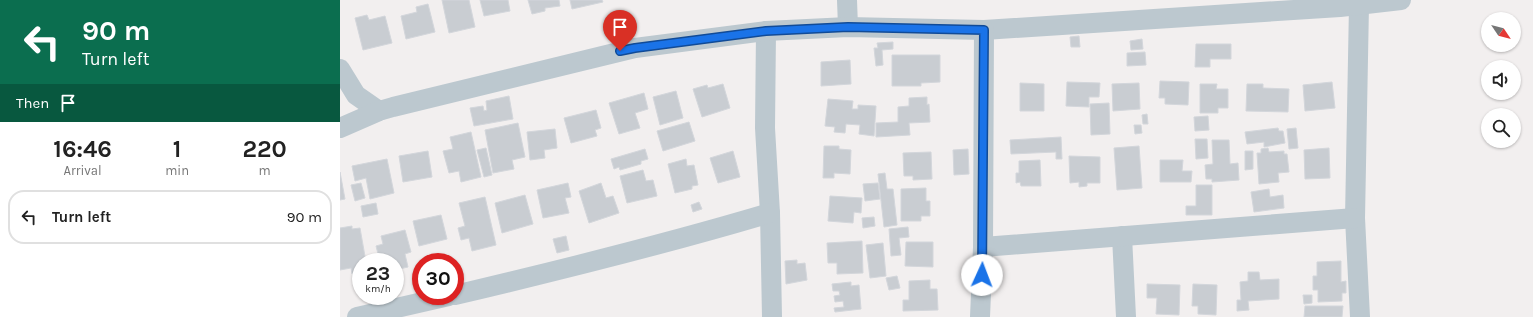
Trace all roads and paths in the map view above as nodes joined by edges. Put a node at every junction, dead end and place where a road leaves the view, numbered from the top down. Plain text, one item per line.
1 (847, 0) edge
2 (1401, 0) edge
3 (1359, 5) junction
4 (848, 27) junction
5 (984, 30) junction
6 (766, 31) junction
7 (340, 69) edge
8 (378, 111) junction
9 (340, 128) edge
10 (770, 213) junction
11 (1355, 218) junction
12 (1122, 236) junction
13 (983, 247) junction
14 (464, 293) edge
15 (412, 304) edge
16 (357, 317) edge
17 (772, 317) edge
18 (980, 317) edge
19 (1126, 317) edge
20 (1360, 317) edge

1 - 4 street
2 - 3 street
3 - 5 street
3 - 11 street
4 - 5 street
4 - 6 street
5 - 13 street
6 - 8 street
6 - 10 street
7 - 8 street
8 - 9 street
10 - 14 street
10 - 17 street
11 - 12 street
11 - 20 street
12 - 13 street
12 - 19 street
13 - 18 street
15 - 16 street

